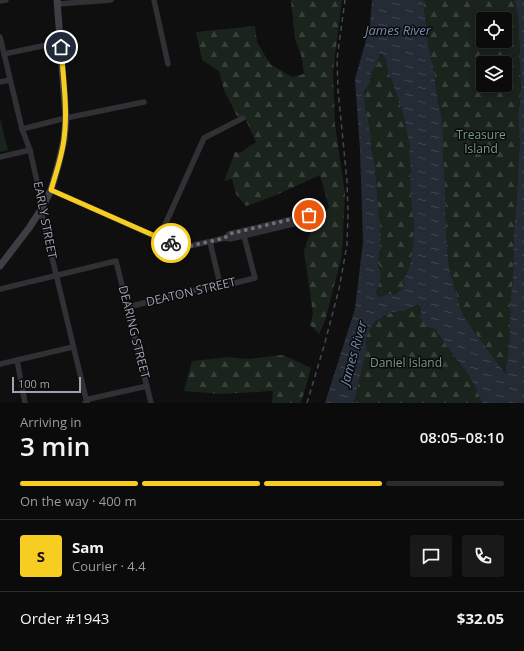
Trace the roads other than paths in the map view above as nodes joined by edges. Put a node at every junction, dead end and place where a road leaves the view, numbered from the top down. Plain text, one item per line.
1 (6, 0) edge
2 (111, 0) edge
3 (154, 0) edge
4 (0, 1) edge
5 (58, 2) edge
6 (0, 38) edge
7 (61, 42) junction
8 (4, 54) junction
9 (168, 64) dead end
10 (10, 80) junction
11 (0, 82) edge
12 (144, 102) dead end
13 (66, 118) junction
14 (243, 118) dead end
15 (22, 129) junction
16 (30, 150) junction
17 (0, 157) edge
18 (51, 190) junction
19 (42, 208) junction
20 (244, 236) junction
21 (158, 238) junction
22 (225, 238) junction
23 (210, 242) junction
24 (0, 266) edge
25 (56, 275) junction
26 (220, 284) junction
27 (0, 289) edge
28 (128, 307) junction
29 (73, 347) junction
30 (17, 360) junction
31 (0, 364) edge
32 (147, 386) junction
33 (86, 402) edge
34 (25, 403) edge
35 (151, 403) edge

1 - 4 street
2 - 5 street
3 - 9 street
5 - 7 main road
6 - 8 street, EARLY STREET
7 - 8 street
7 - 13 main road
8 - 10 street, EARLY STREET
10 - 11 street
10 - 15 street, EARLY STREET
12 - 13 street
13 - 15 street
13 - 18 main road
14 - 21 street
15 - 16 street, EARLY STREET
16 - 17 street
16 - 19 street, EARLY STREET
18 - 19 main road
18 - 21 street
19 - 24 main road
19 - 25 street, EARLY STREET
20 - 22 street
20 - 22 street
20 - 26 street, DEATON STREET
21 - 23 street
22 - 23 street
23 - 26 street
25 - 27 street
25 - 28 street, DEARING STREET
25 - 29 street, EARLY STREET
26 - 28 street, DEATON STREET
28 - 32 street, DEARING STREET
29 - 30 street
29 - 33 street, EARLY STREET
30 - 31 street
30 - 34 street
32 - 33 street
32 - 35 street, DEARING STREET

